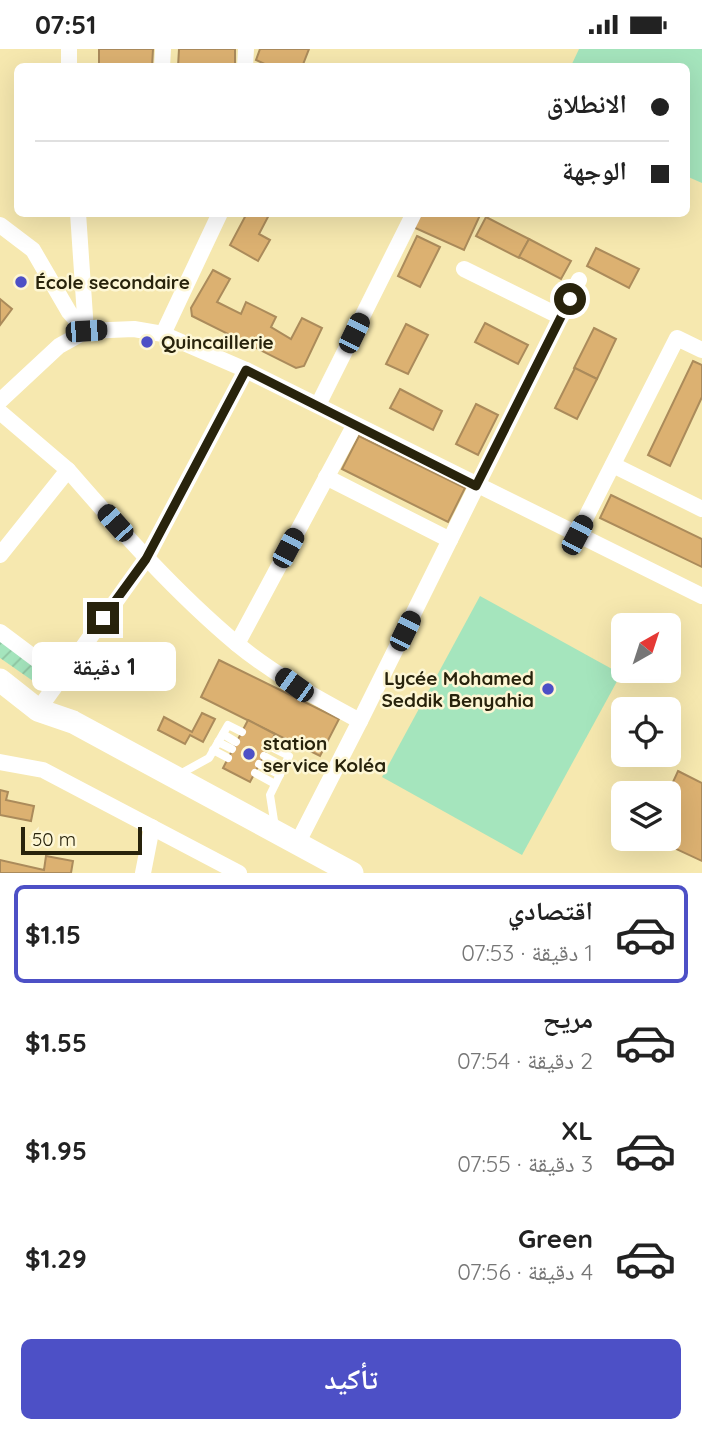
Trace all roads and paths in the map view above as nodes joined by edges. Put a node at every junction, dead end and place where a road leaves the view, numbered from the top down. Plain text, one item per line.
1 (78, 217) edge
2 (218, 217) edge
3 (412, 217) edge
4 (0, 225) edge
5 (464, 269) dead end
6 (579, 280) dead end
7 (561, 317) junction
8 (86, 331) junction
9 (163, 334) junction
10 (702, 349) edge
11 (246, 370) junction
12 (0, 401) edge
13 (318, 405) junction
14 (0, 412) edge
15 (354, 426) junction
16 (613, 465) junction
17 (68, 470) junction
18 (326, 477) junction
19 (476, 486) junction
20 (702, 509) edge
21 (577, 535) junction
22 (450, 541) junction
23 (0, 555) edge
24 (146, 559) junction
25 (702, 596) edge
26 (0, 632) edge
27 (237, 644) junction
28 (60, 677) junction
29 (0, 680) edge
30 (38, 710) junction
31 (360, 721) junction
32 (242, 732) dead end
33 (220, 738) junction
34 (234, 745) dead end
35 (269, 746) dead end
36 (213, 750) junction
37 (228, 758) dead end
38 (262, 760) dead end
39 (0, 762) edge
40 (282, 771) junction
41 (255, 773) dead end
42 (174, 778) junction
43 (275, 784) junction
44 (152, 827) junction
45 (286, 839) junction
46 (143, 873) edge
47 (239, 873) edge
48 (352, 873) edge

1 - 8 street
2 - 9 street
3 - 13 street
4 - 8 street
5 - 7 street
6 - 7 street
7 - 19 street
8 - 9 street
8 - 12 street
9 - 11 street
10 - 16 street
11 - 13 street
11 - 24 street
13 - 15 street
14 - 17 street
15 - 18 street
15 - 19 street
16 - 20 street
16 - 21 street
17 - 23 street
17 - 24 street
18 - 22 street
18 - 27 street
19 - 21 street
19 - 22 street
21 - 25 street
22 - 31 street
24 - 27 street
24 - 28 street
26 - 28 street
27 - 31 street
28 - 30 street
29 - 30 main road
30 - 42 main road
31 - 45 street
32 - 33 lane
33 - 34 lane
33 - 36 lane
35 - 40 lane
36 - 37 lane
36 - 42 lane
38 - 40 lane
39 - 44 street
40 - 43 lane
41 - 43 lane
42 - 45 main road
43 - 45 lane
44 - 46 street
44 - 47 street
45 - 48 main road

